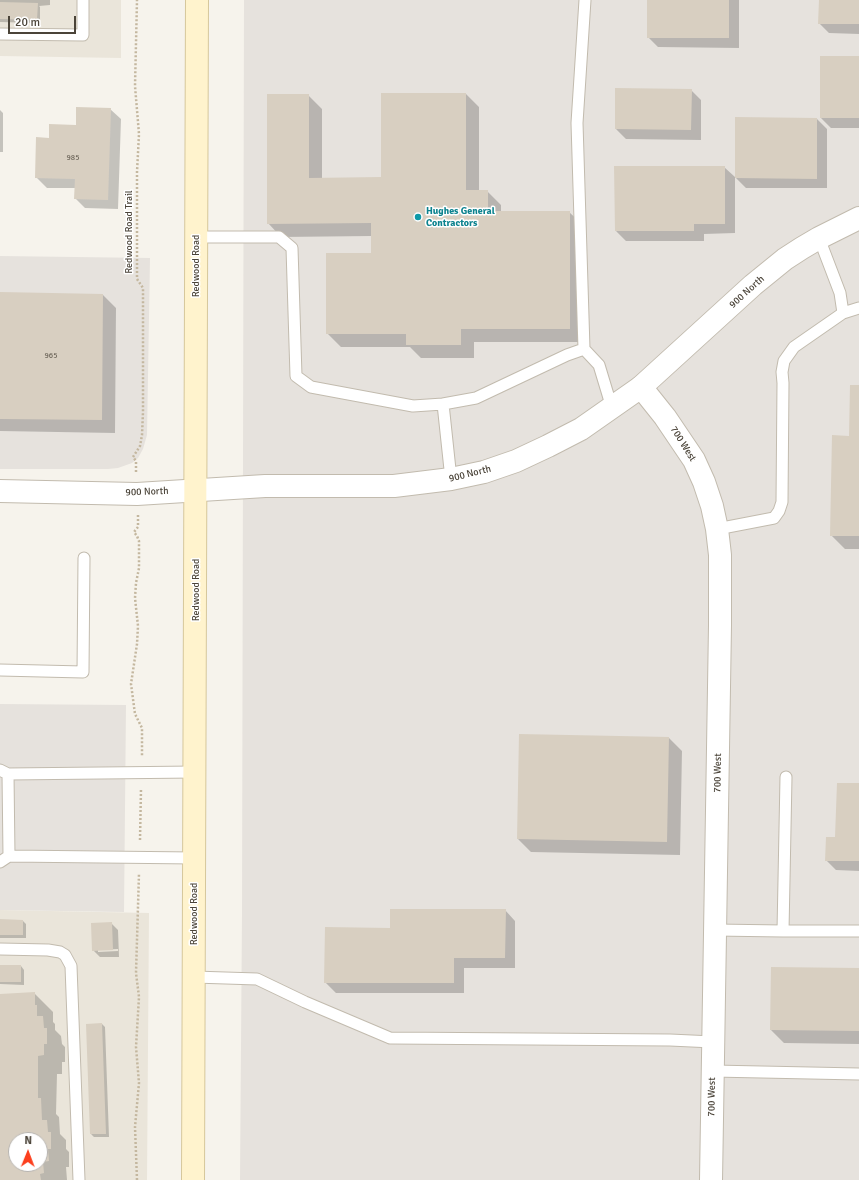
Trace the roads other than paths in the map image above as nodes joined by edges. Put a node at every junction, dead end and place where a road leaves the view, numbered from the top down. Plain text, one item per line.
1 (83, 0) edge
2 (197, 0) edge
3 (585, 0) edge
4 (0, 34) edge
5 (859, 218) edge
6 (196, 237) junction
7 (819, 238) junction
8 (859, 308) edge
9 (843, 313) junction
10 (584, 348) junction
11 (641, 387) junction
12 (443, 404) junction
13 (612, 408) junction
14 (451, 479) junction
15 (196, 490) junction
16 (0, 491) edge
17 (717, 529) junction
18 (84, 558) dead end
19 (0, 670) edge
20 (4, 772) edge
21 (195, 772) junction
22 (786, 777) dead end
23 (195, 858) junction
24 (5, 859) edge
25 (715, 930) junction
26 (783, 931) junction
27 (859, 931) edge
28 (0, 949) edge
29 (194, 977) junction
30 (713, 1042) junction
31 (713, 1071) junction
32 (859, 1074) edge
33 (79, 1180) edge
34 (193, 1180) edge
35 (711, 1180) edge

1 - 4 lane
2 - 6 main road, Redwood Road
3 - 10 lane
5 - 7 street, 900 North
6 - 12 lane
6 - 15 main road, Redwood Road
7 - 9 lane
7 - 11 street, 900 North
8 - 9 lane
9 - 17 lane
10 - 12 lane
10 - 13 lane
11 - 13 street, 900 North
11 - 17 street, 700 West
12 - 14 lane
13 - 14 street, 900 North
14 - 15 street, 900 North
15 - 16 street, 900 North
15 - 21 main road, Redwood Road
17 - 25 street, 700 West
18 - 19 lane
20 - 21 lane
20 - 24 lane
21 - 23 main road, Redwood Road
22 - 26 lane
23 - 24 lane
23 - 29 main road, Redwood Road
25 - 26 lane
25 - 30 street, 700 West
26 - 27 lane
28 - 33 lane
29 - 30 lane
29 - 34 main road, Redwood Road
30 - 31 street, 700 West
31 - 32 lane
31 - 35 street, 700 West

